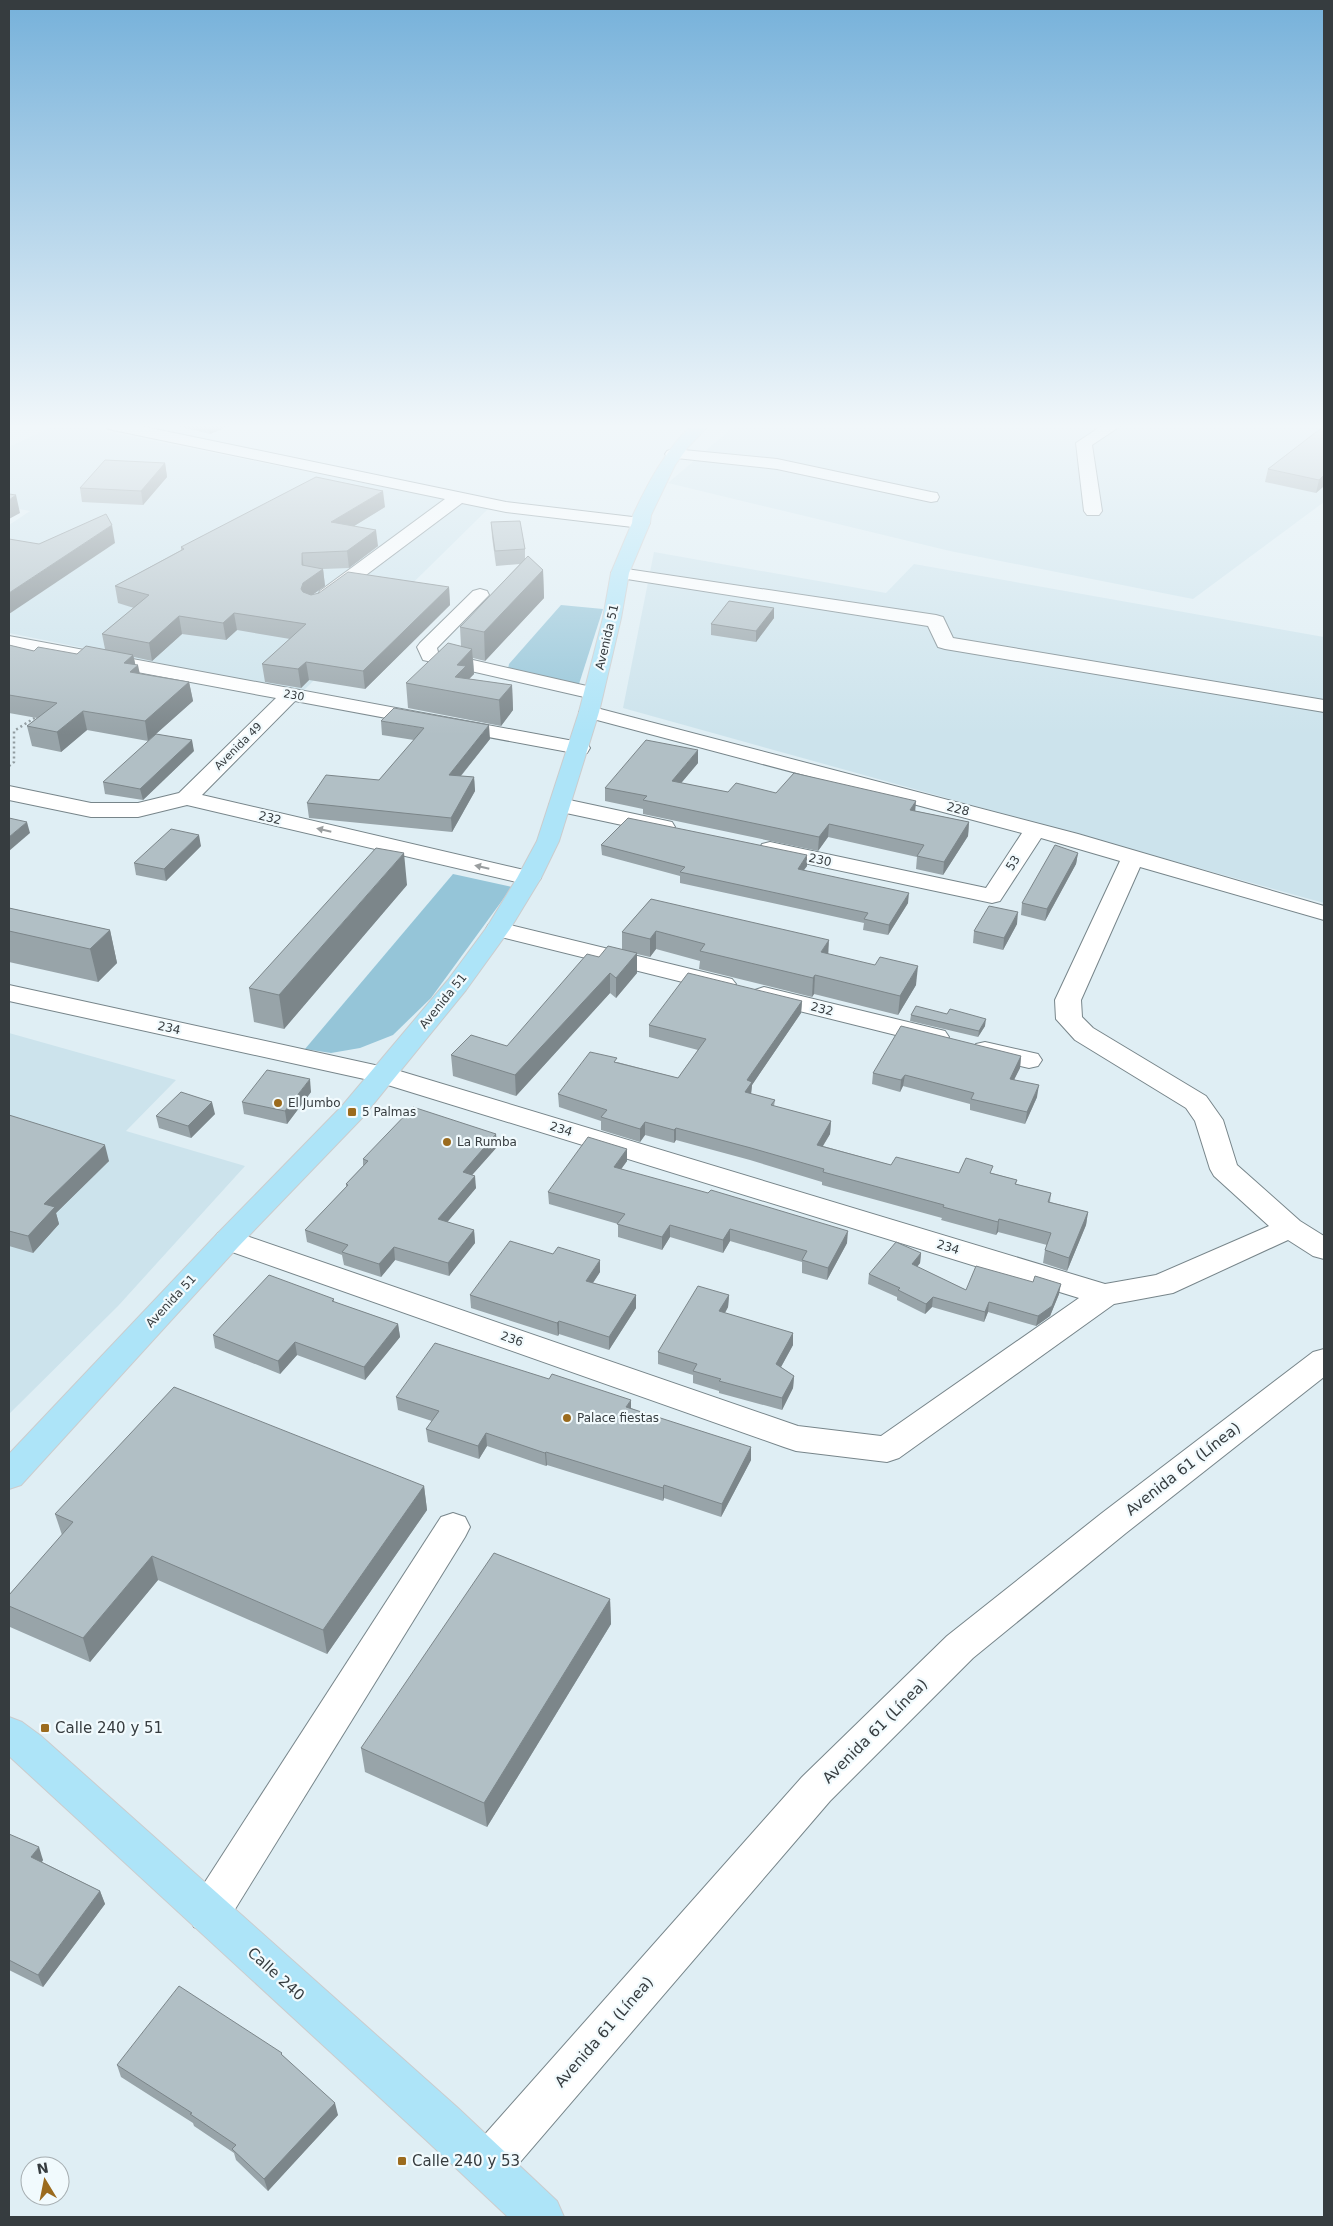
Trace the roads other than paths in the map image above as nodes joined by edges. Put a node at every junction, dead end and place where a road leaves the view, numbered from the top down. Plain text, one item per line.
1 (420, 527) edge
2 (639, 527) edge
3 (620, 573) junction
4 (480, 595) dead end
5 (314, 605) edge
6 (9, 642) edge
7 (290, 695) junction
8 (591, 702) junction
9 (1324, 706) edge
10 (579, 748) junction
11 (9, 793) edge
12 (187, 798) junction
13 (560, 805) junction
14 (1035, 830) junction
15 (685, 831) edge
16 (752, 846) edge
17 (1133, 858) junction
18 (529, 878) junction
19 (992, 896) joint
20 (1324, 913) edge
21 (498, 928) junction
22 (9, 993) edge
23 (1028, 1060) dead end
24 (384, 1075) junction
25 (1290, 1228) junction
26 (228, 1240) junction
27 (1324, 1249) edge
28 (1105, 1295) junction
29 (1324, 1360) edge
30 (9, 1476) edge
31 (453, 1527) dead end
32 (9, 1734) edge
33 (209, 1913) junction
34 (487, 2166) junction
35 (542, 2217) edge

1 - 5 street
2 - 3 main road, Avenida 51
3 - 8 main road, Avenida 51
3 - 9 street
4 - 8 street, 228
6 - 7 street, 230
7 - 10 street, 230
7 - 12 street, Avenida 49
8 - 10 main road, Avenida 51
8 - 14 street, 228
10 - 13 main road, Avenida 51
11 - 12 street, 232
18 -> 12 street, 232
13 - 15 street
13 - 18 main road, Avenida 51
14 - 17 street, 228
14 - 19 street, 53
16 - 19 street, 230
17 - 20 street, 228
17 - 25 street
18 - 21 main road, Avenida 51
21 - 23 street, 232
21 - 24 main road, Avenida 51
22 - 24 street, 234
24 - 26 main road, Avenida 51
24 - 28 street, 234
25 - 27 street
25 - 28 street
26 - 28 street, 236
26 - 30 main road, Avenida 51
29 - 34 street, Avenida 61 (Línea)
31 - 33 street
32 - 33 main road, Calle 240
33 - 34 main road, Calle 240
34 - 35 main road, Calle 240

